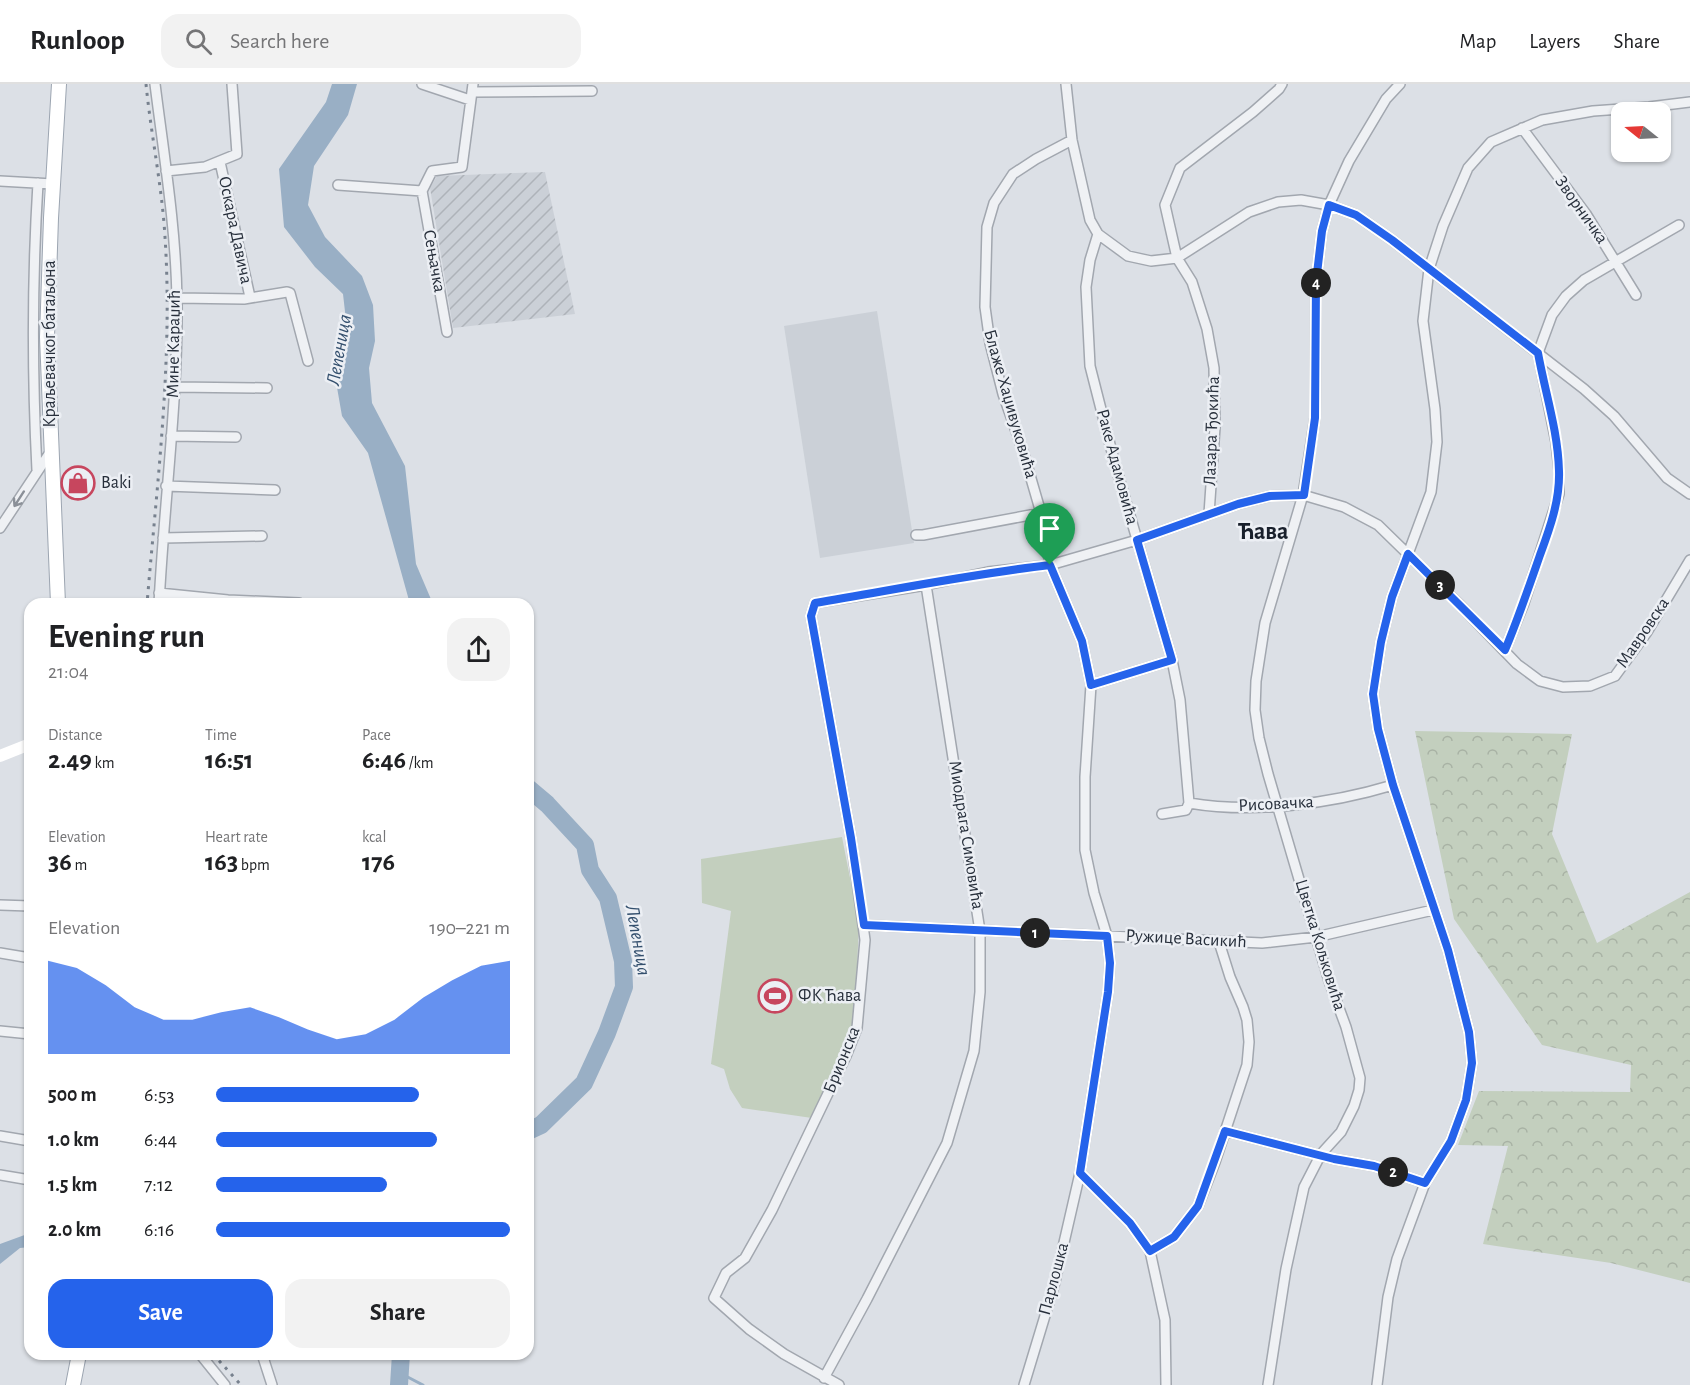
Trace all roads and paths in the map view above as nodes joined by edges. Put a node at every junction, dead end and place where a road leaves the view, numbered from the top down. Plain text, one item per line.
1 (59, 84) edge
2 (155, 84) edge
3 (232, 84) edge
4 (422, 84) edge
5 (1066, 84) edge
6 (1282, 84) edge
7 (1400, 84) edge
8 (592, 91) dead end
9 (472, 92) edge
10 (1690, 102) edge
11 (1522, 128) junction
12 (1072, 140) junction
13 (220, 162) junction
14 (166, 171) junction
15 (0, 181) edge
16 (45, 183) junction
17 (338, 185) dead end
18 (422, 191) junction
19 (1329, 205) junction
20 (1679, 225) dead end
21 (1098, 234) junction
22 (1177, 258) junction
23 (1616, 261) junction
24 (1429, 269) junction
25 (1636, 295) dead end
26 (250, 297) junction
27 (177, 298) junction
28 (447, 332) dead end
29 (1538, 353) junction
30 (308, 361) dead end
31 (174, 387) junction
32 (267, 388) dead end
33 (171, 436) junction
34 (236, 437) dead end
35 (51, 451) junction
36 (37, 470) junction
37 (166, 486) junction
38 (275, 490) dead end
39 (1690, 494) edge
40 (1304, 495) junction
41 (1041, 513) junction
42 (1209, 514) junction
43 (0, 528) edge
44 (916, 535) dead end
45 (262, 536) dead end
46 (163, 538) junction
47 (1137, 540) junction
48 (1408, 554) junction
49 (1690, 560) edge
50 (1050, 565) junction
51 (926, 585) junction
52 (159, 593) junction
53 (58, 598) edge
54 (159, 598) edge
55 (208, 598) edge
56 (811, 616) joint
57 (1505, 650) junction
58 (1172, 660) junction
59 (1091, 685) junction
60 (24, 746) edge
61 (0, 756) edge
62 (1393, 785) junction
63 (1189, 803) junction
64 (1277, 807) junction
65 (1162, 814) dead end
66 (0, 905) edge
67 (24, 906) edge
68 (1433, 910) junction
69 (864, 925) junction
70 (980, 931) junction
71 (1107, 936) junction
72 (1316, 937) junction
73 (1219, 942) junction
74 (0, 953) edge
75 (24, 957) edge
76 (0, 1031) edge
77 (24, 1033) edge
78 (1225, 1131) junction
79 (0, 1136) edge
80 (24, 1140) edge
81 (1321, 1155) junction
82 (1080, 1173) junction
83 (0, 1175) edge
84 (24, 1179) edge
85 (1425, 1183) junction
86 (1150, 1251) junction
87 (78, 1360) edge
88 (205, 1360) edge
89 (264, 1360) edge
90 (824, 1377) junction
91 (73, 1385) edge
92 (225, 1385) edge
93 (272, 1385) edge
94 (839, 1385) edge
95 (1024, 1385) edge
96 (1166, 1385) edge
97 (1268, 1385) edge
98 (1377, 1385) edge

1 - 16 main road, Краљевачког батаљона
2 - 14 street, Мине Караџић
3 - 13 street, Оскара Давича
4 - 9 street
5 - 12 street
6 - 22 street, Лазара Ђокића
7 - 19 street, Цветка Кољковића
8 - 9 street
9 - 18 street
10 - 11 street
11 - 23 street, Зворничка
11 - 24 street
12 - 21 street
12 - 41 street, Блаже Хаџивуковића
13 - 14 street, Оскара Давича
13 - 26 street, Оскара Давича
14 - 27 street, Мине Караџић
15 - 16 street
16 - 35 main road, Краљевачког батаљона
16 - 36 street
17 - 18 street
18 - 28 street, Сењачка
19 - 22 street
19 - 24 street
19 - 40 street, Цветка Кољковића
20 - 23 street
21 - 22 street
21 - 47 street, Раке Адамовића
22 - 42 street, Лазара Ђокића
23 - 25 street, Зворничка
23 - 29 street
24 - 29 street
24 - 48 street
26 - 27 street
26 - 30 street
27 - 31 street, Мине Караџић
29 - 39 street
29 - 57 street
31 - 32 street
31 - 33 street, Мине Караџић
33 - 34 street
33 - 37 street, Мине Караџић
35 - 36 street
35 - 53 main road, Краљевачког батаљона
36 -> 43 street
37 - 38 street
37 - 46 street, Мине Караџић
40 - 42 street, Мавровска
40 - 48 street, Мавровска
40 - 64 street, Цветка Кољковића
41 - 44 street
41 - 50 street, Блаже Хаџивуковића
42 - 47 street, Мавровска
45 - 46 street
46 - 52 street, Мине Караџић
47 - 50 street, Мавровска
47 - 58 street, Раке Адамовића
48 - 57 street, Мавровска
48 - 62 street
49 - 57 street, Мавровска
50 - 51 street, Мавровска
50 - 59 street, Блаже Хаџивуковића
51 - 56 street, Мавровска
51 - 70 street, Миодрага Симовића
52 - 54 street, Мине Караџић
52 - 55 street
56 - 69 street, Брионска
58 - 59 street
58 - 63 street, Раке Адамовића
59 - 71 street, Блаже Хаџивуковића
60 - 61 street
62 - 64 street, Рисовачка
62 - 68 street
63 - 64 street, Рисовачка
63 - 65 street
64 - 72 street, Цветка Кољковића
66 - 67 street
68 - 72 street, Ружице Васикић
68 - 85 street
69 - 70 street, Ружице Васикић
69 - 90 street, Брионска
70 - 71 street, Ружице Васикић
70 - 90 street, Миодрага Симовића
71 - 73 street, Ружице Васикић
71 - 82 street, Блаже Хаџивуковића
72 - 73 street, Ружице Васикић
72 - 81 street, Цветка Кољковића
73 - 78 street
74 - 75 street
76 - 77 street
78 - 81 street
78 - 86 street
79 - 80 street
81 - 85 street
81 - 97 street, Цветка Кољковића
82 - 86 street
82 - 95 street, Парлошка
83 - 84 street
85 - 98 street
86 - 96 street
87 - 91 main road
88 - 92 street
89 - 93 street
90 - 94 street

